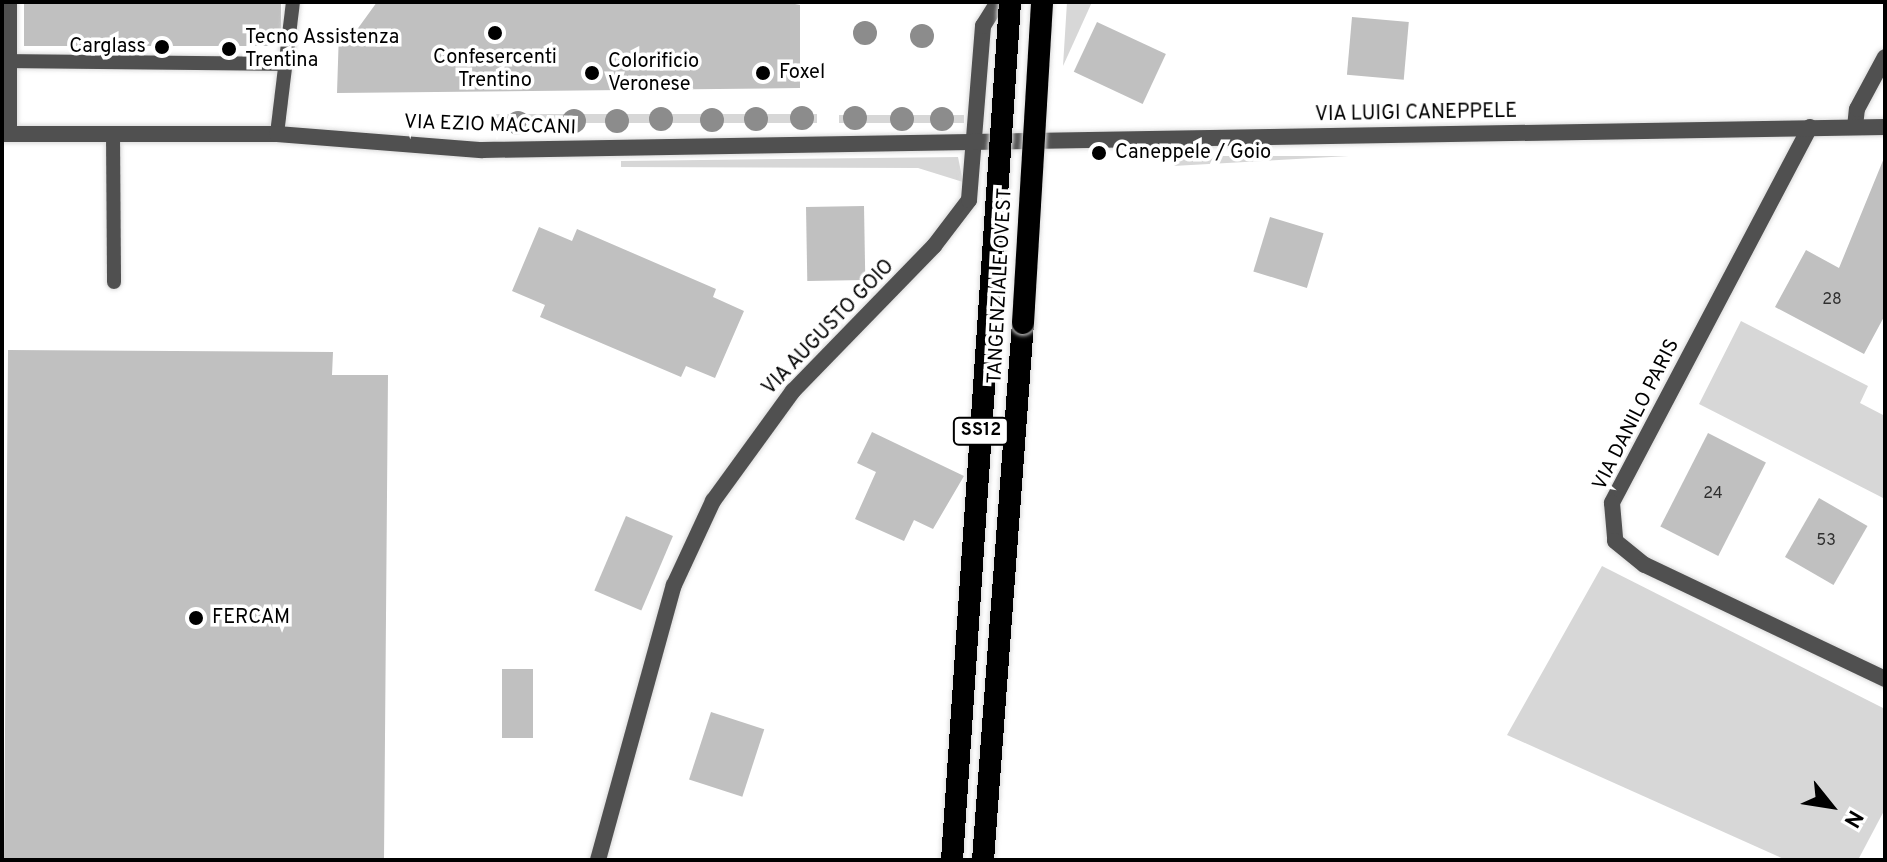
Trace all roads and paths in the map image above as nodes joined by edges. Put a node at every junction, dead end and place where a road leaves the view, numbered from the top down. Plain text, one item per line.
1 (10, 2) edge
2 (293, 2) edge
3 (998, 2) edge
4 (1010, 2) edge
5 (1042, 2) edge
6 (1885, 57) edge
7 (9, 61) junction
8 (286, 64) junction
9 (1810, 127) junction
10 (1855, 127) junction
11 (1885, 127) edge
12 (113, 133) junction
13 (6, 134) edge
14 (277, 134) junction
15 (978, 141) junction
16 (114, 282) dead end
17 (1885, 679) edge
18 (598, 860) edge
19 (952, 860) edge
20 (983, 860) edge

1 - 7 lane
2 - 8 lane
3 - 15 street, VIA AUGUSTO GOIO
4 - 19 highway, TANGENZIALE OVEST / SS12, bridge
5 - 20 highway, TANGENZIALE OVEST / SS12, bridge
6 - 10 street
7 - 8 lane
7 - 13 lane
8 - 14 lane
9 - 10 street, VIA LUIGI CANEPPELE
9 - 15 street, VIA LUIGI CANEPPELE
9 - 17 street, VIA DANILO PARIS
10 - 11 street, VIA LUIGI CANEPPELE
12 - 13 street, VIA EZIO MACCANI
12 - 14 street, VIA EZIO MACCANI
12 - 16 lane
14 - 15 street, VIA EZIO MACCANI
15 - 18 street, VIA AUGUSTO GOIO

